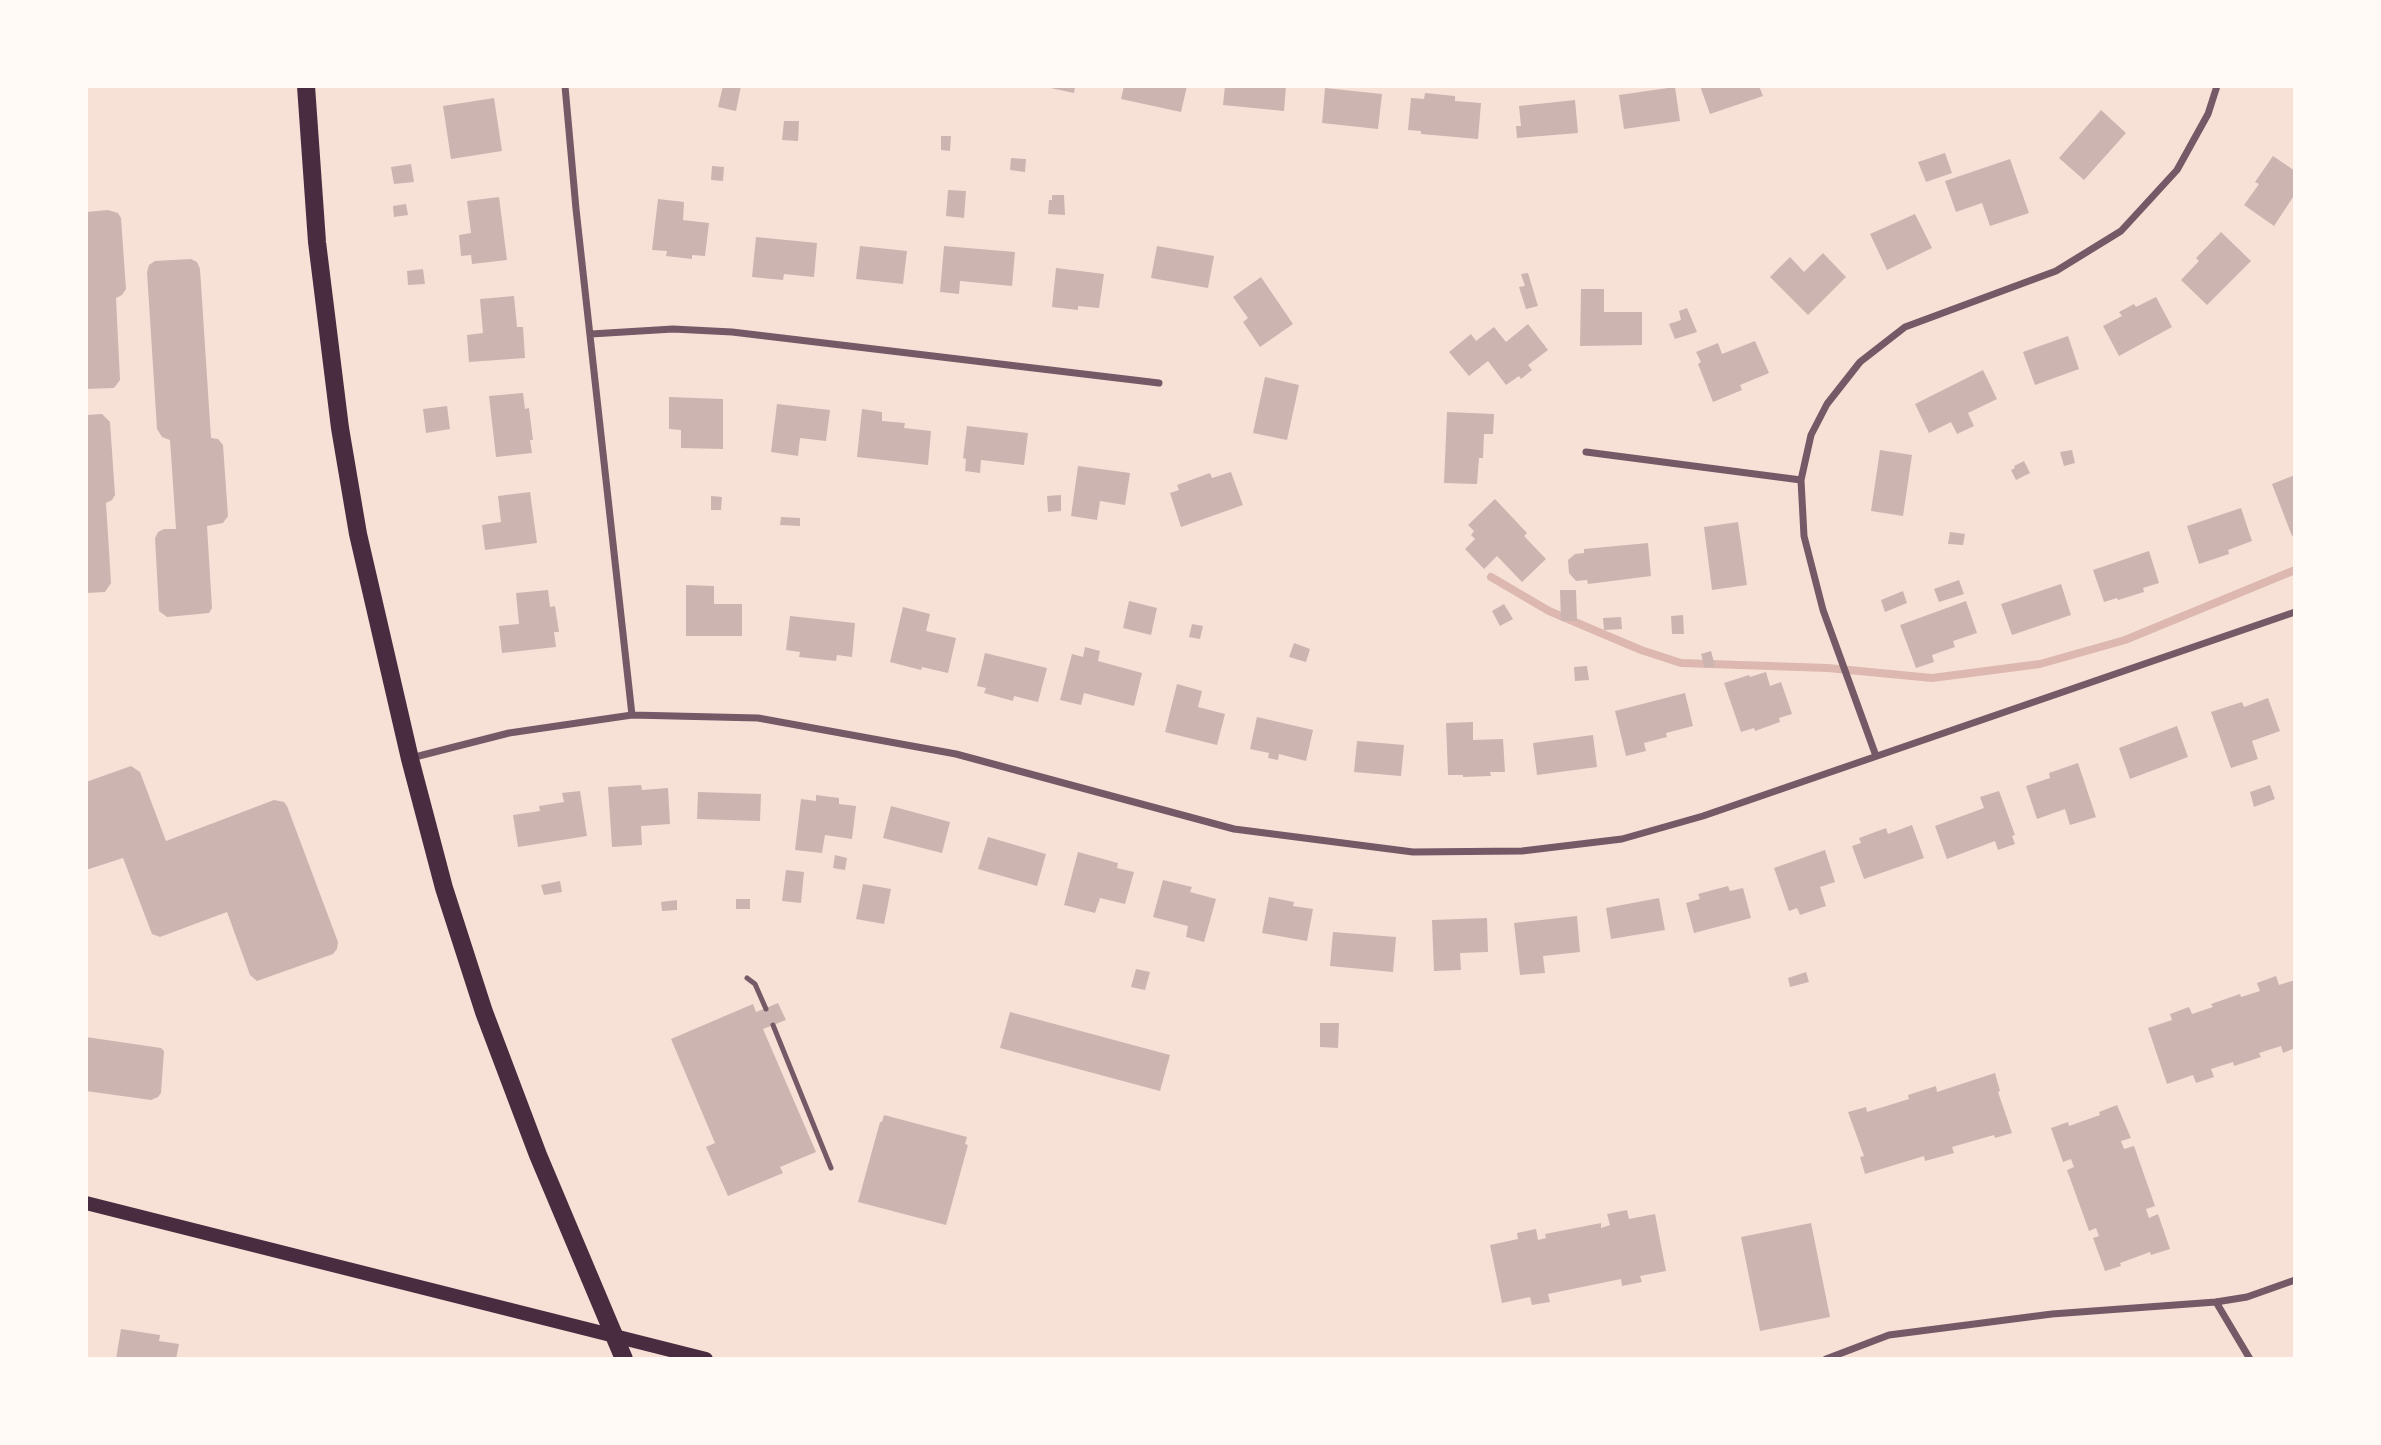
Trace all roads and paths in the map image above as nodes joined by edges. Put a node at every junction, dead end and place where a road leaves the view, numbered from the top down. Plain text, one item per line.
1 (306, 86) edge
2 (565, 86) edge
3 (2217, 86) edge
4 (591, 334) junction
5 (1159, 383) dead end
6 (1586, 452) dead end
7 (1801, 480) junction
8 (2295, 612) edge
9 (632, 715) junction
10 (1876, 756) junction
11 (410, 759) junction
12 (747, 978) dead end
13 (766, 1009) dead end
14 (773, 1025) dead end
15 (831, 1168) dead end
16 (86, 1203) edge
17 (2295, 1280) edge
18 (2216, 1302) junction
19 (613, 1336) junction
20 (624, 1359) edge
21 (706, 1359) edge
22 (1826, 1359) edge
23 (2250, 1359) edge

1 - 11 main road
2 - 4 street
3 - 7 street
4 - 5 street
4 - 9 street
6 - 7 street
7 - 10 street
8 - 10 street
9 - 10 street
9 - 11 street
11 - 19 main road
12 - 13 lane
14 - 15 lane
16 - 19 main road
17 - 18 street
18 - 22 street
18 - 23 street
19 - 20 main road
19 - 21 main road

